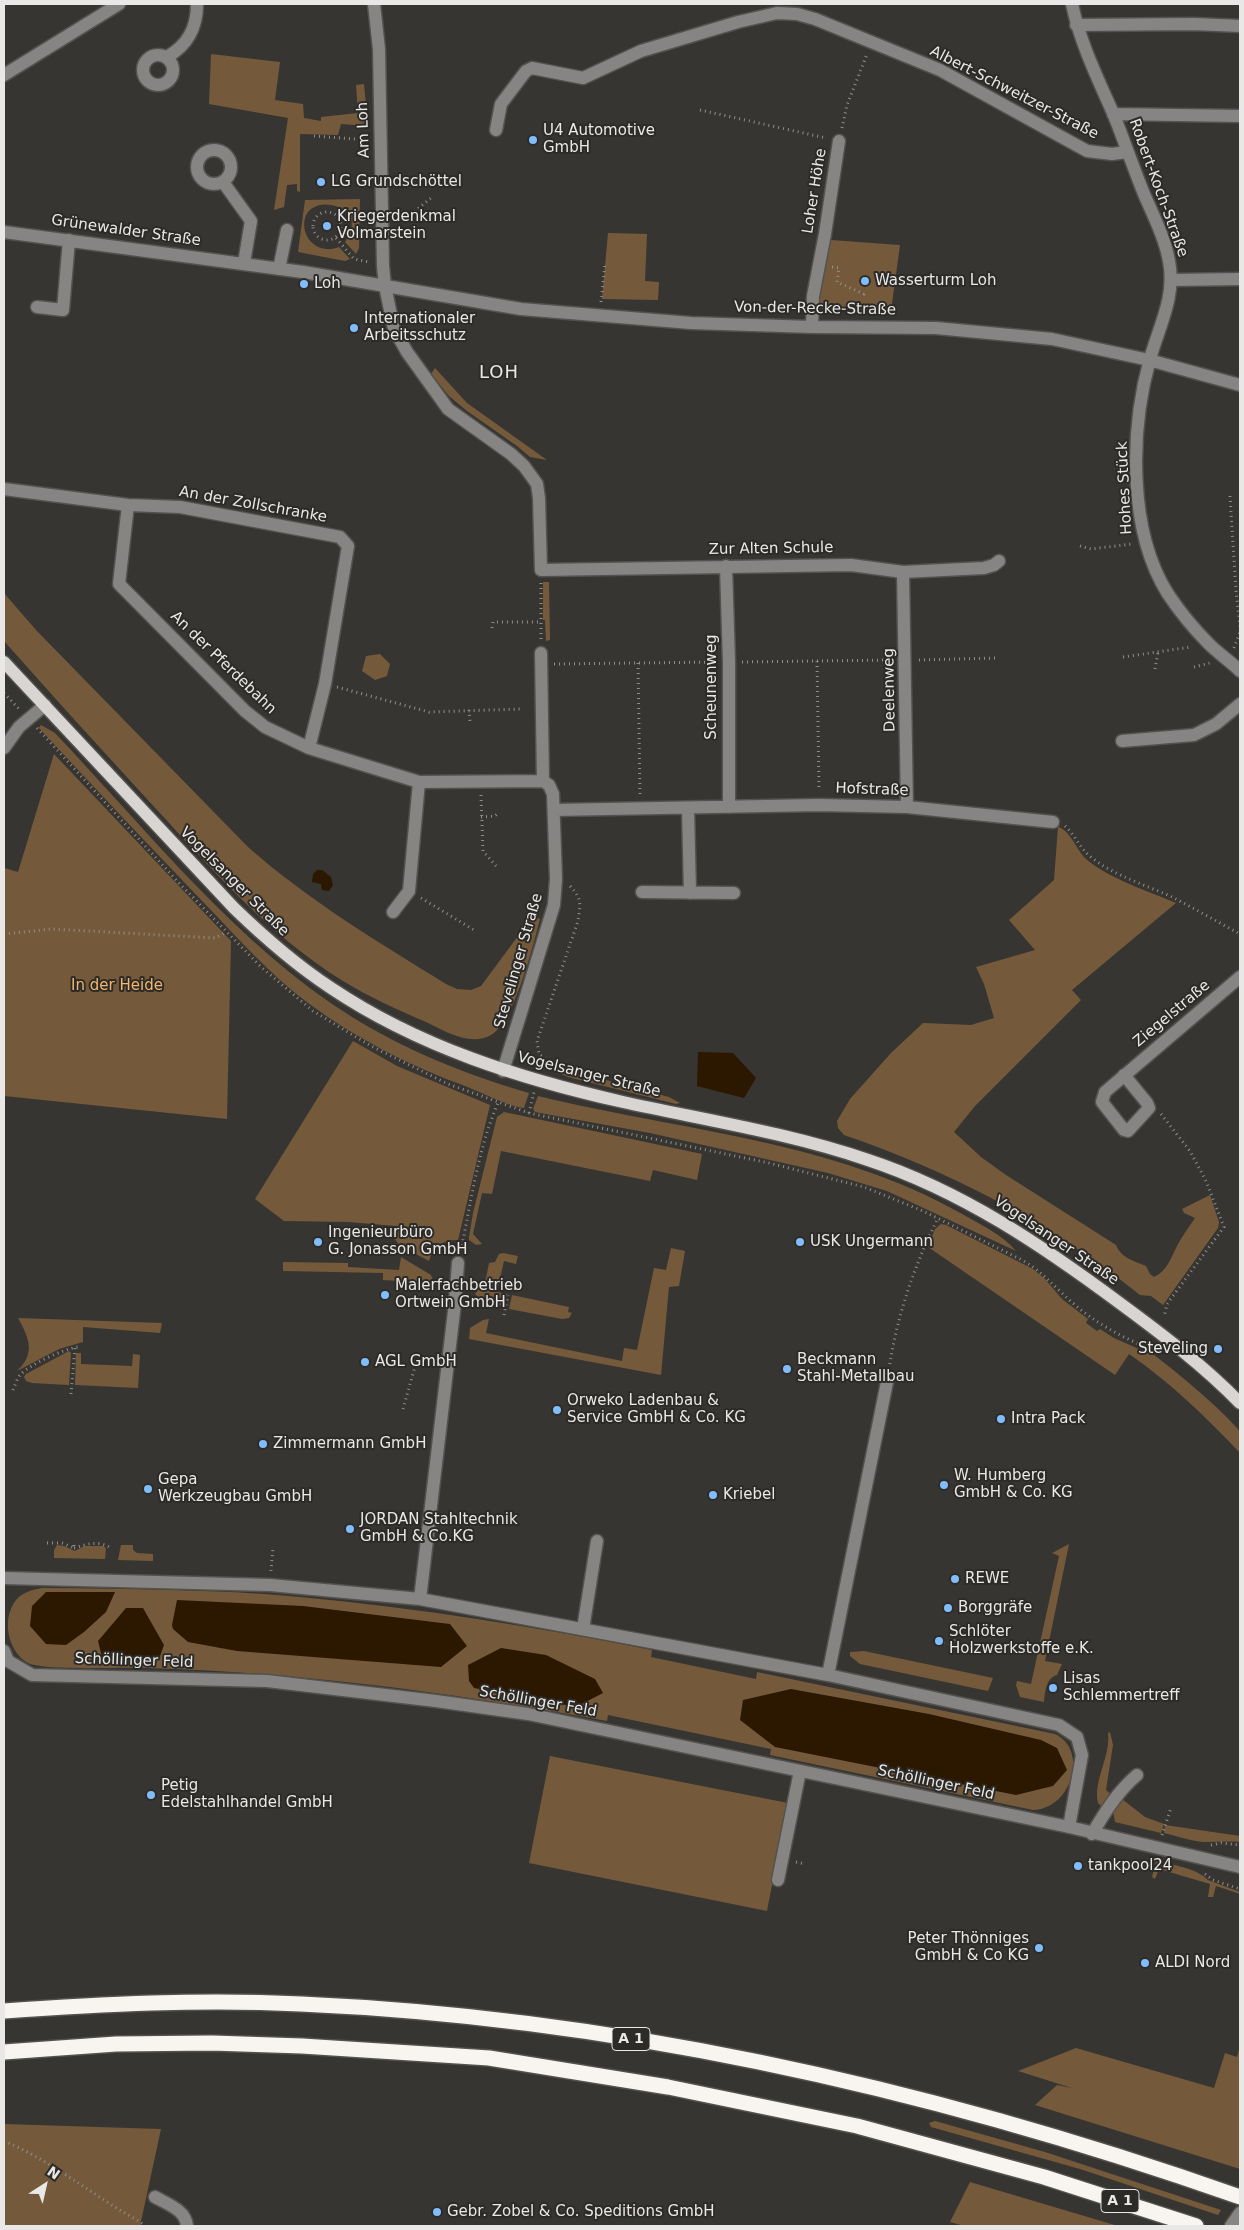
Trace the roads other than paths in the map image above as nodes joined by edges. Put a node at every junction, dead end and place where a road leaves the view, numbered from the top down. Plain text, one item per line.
1 (119, 4) edge
2 (197, 4) edge
3 (374, 4) edge
4 (1072, 4) edge
5 (1076, 25) junction
6 (1240, 26) edge
7 (167, 57) dead end
8 (4, 75) edge
9 (1113, 114) junction
10 (1240, 116) edge
11 (496, 130) dead end
12 (839, 141) road end
13 (1127, 152) junction
14 (223, 182) dead end
15 (287, 230) dead end
16 (4, 232) edge
17 (69, 240) junction
18 (244, 263) junction
19 (279, 269) junction
20 (1240, 279) edge
21 (1172, 280) junction
22 (385, 286) junction
23 (37, 307) dead end
24 (812, 327) junction
25 (1149, 360) junction
26 (1240, 385) edge
27 (4, 489) edge
28 (128, 505) junction
29 (999, 561) dead end
30 (726, 566) junction
31 (903, 572) junction
32 (541, 658) road end
33 (4, 662) edge
34 (1240, 671) edge
35 (1240, 704) edge
36 (45, 705) junction
37 (1122, 741) dead end
38 (4, 748) edge
39 (309, 748) junction
40 (543, 781) junction
41 (419, 782) junction
42 (729, 807) junction
43 (907, 807) junction
44 (688, 808) junction
45 (554, 810) junction
46 (1053, 822) road end
47 (642, 892) dead end
48 (690, 893) junction
49 (734, 893) dead end
50 (393, 912) dead end
51 (1240, 977) edge
52 (503, 1071) junction
53 (1124, 1075) junction
54 (458, 1263) road end
55 (887, 1382) road end
56 (1240, 1403) edge
57 (597, 1541) dead end
58 (4, 1578) edge
59 (420, 1599) junction
60 (583, 1629) junction
61 (4, 1651) edge
62 (828, 1675) junction
63 (800, 1771) junction
64 (1137, 1775) dead end
65 (1069, 1827) junction
66 (1092, 1834) junction
67 (1240, 1867) edge
68 (778, 1880) dead end
69 (4, 2011) edge
70 (4, 2052) edge
71 (155, 2197) dead end
72 (1240, 2197) edge
73 (1240, 2213) edge
74 (187, 2226) edge
75 (1196, 2226) edge
76 (1231, 2226) edge

1 - 8 street
2 - 7 street
3 - 22 street, Am Loh
4 - 5 street, Robert-Koch-Straße
5 - 6 street
5 - 9 street, Robert-Koch-Straße
9 - 10 street, Robert-Koch-Straße
9 - 13 street, Robert-Koch-Straße
11 - 13 street, Albert-Schweitzer-Straße
12 - 24 street, Loher Höhe
13 - 21 street, Robert-Koch-Straße
14 - 18 street
15 - 19 street
16 - 17 street, Grünewalder Straße
17 - 18 street, Grünewalder Straße
17 - 23 street
18 - 19 street, Grünewalder Straße
19 - 22 street, Grünewalder Straße
20 - 21 street
21 - 25 street, Robert-Koch-Straße
22 - 24 street, Von-der-Recke-Straße
22 - 30 street, Zur Alten Schule
24 - 25 street, Von-der-Recke-Straße
25 - 26 street, Von-der-Recke-Straße
25 - 34 street, Hohes Stück
27 - 28 street, An der Zollschranke
28 - 39 street, An der Pferdebahn
28 - 39 street, An der Zollschranke
29 - 31 street, Zur Alten Schule
30 - 31 street, Zur Alten Schule
30 - 42 street, Scheunenweg
31 - 43 street, Deelenweg
32 - 40 street, Stevelinger Straße
33 - 36 main road, Vogelsanger Straße
35 - 37 street
36 - 38 street
36 - 52 main road, Vogelsanger Straße
39 - 41 street, An der Pferdebahn
40 - 41 street, An der Pferdebahn
40 - 45 street, Stevelinger Straße
41 - 50 street
42 - 43 street, Hofstraße
42 - 44 street, Hofstraße
43 - 46 street, Hofstraße
44 - 45 street, Hofstraße
44 - 48 street
45 - 52 street, Stevelinger Straße
47 - 48 street
48 - 49 street
51 - 53 street, Ziegelstraße
52 - 56 main road, Vogelsanger Straße
53 - 53 street, Ziegelstraße
54 - 59 street
55 - 62 street
57 - 60 street
58 - 59 street
59 - 60 street
60 - 62 street
61 - 63 street, Schöllinger Feld
62 - 65 street
63 - 65 street, Schöllinger Feld
63 - 68 street
64 - 66 street
65 - 66 street, Schöllinger Feld
66 - 67 street, Schöllinger Feld
69 - 72 highway, A 1
70 - 75 highway, A 1
71 - 74 street
73 - 76 street

